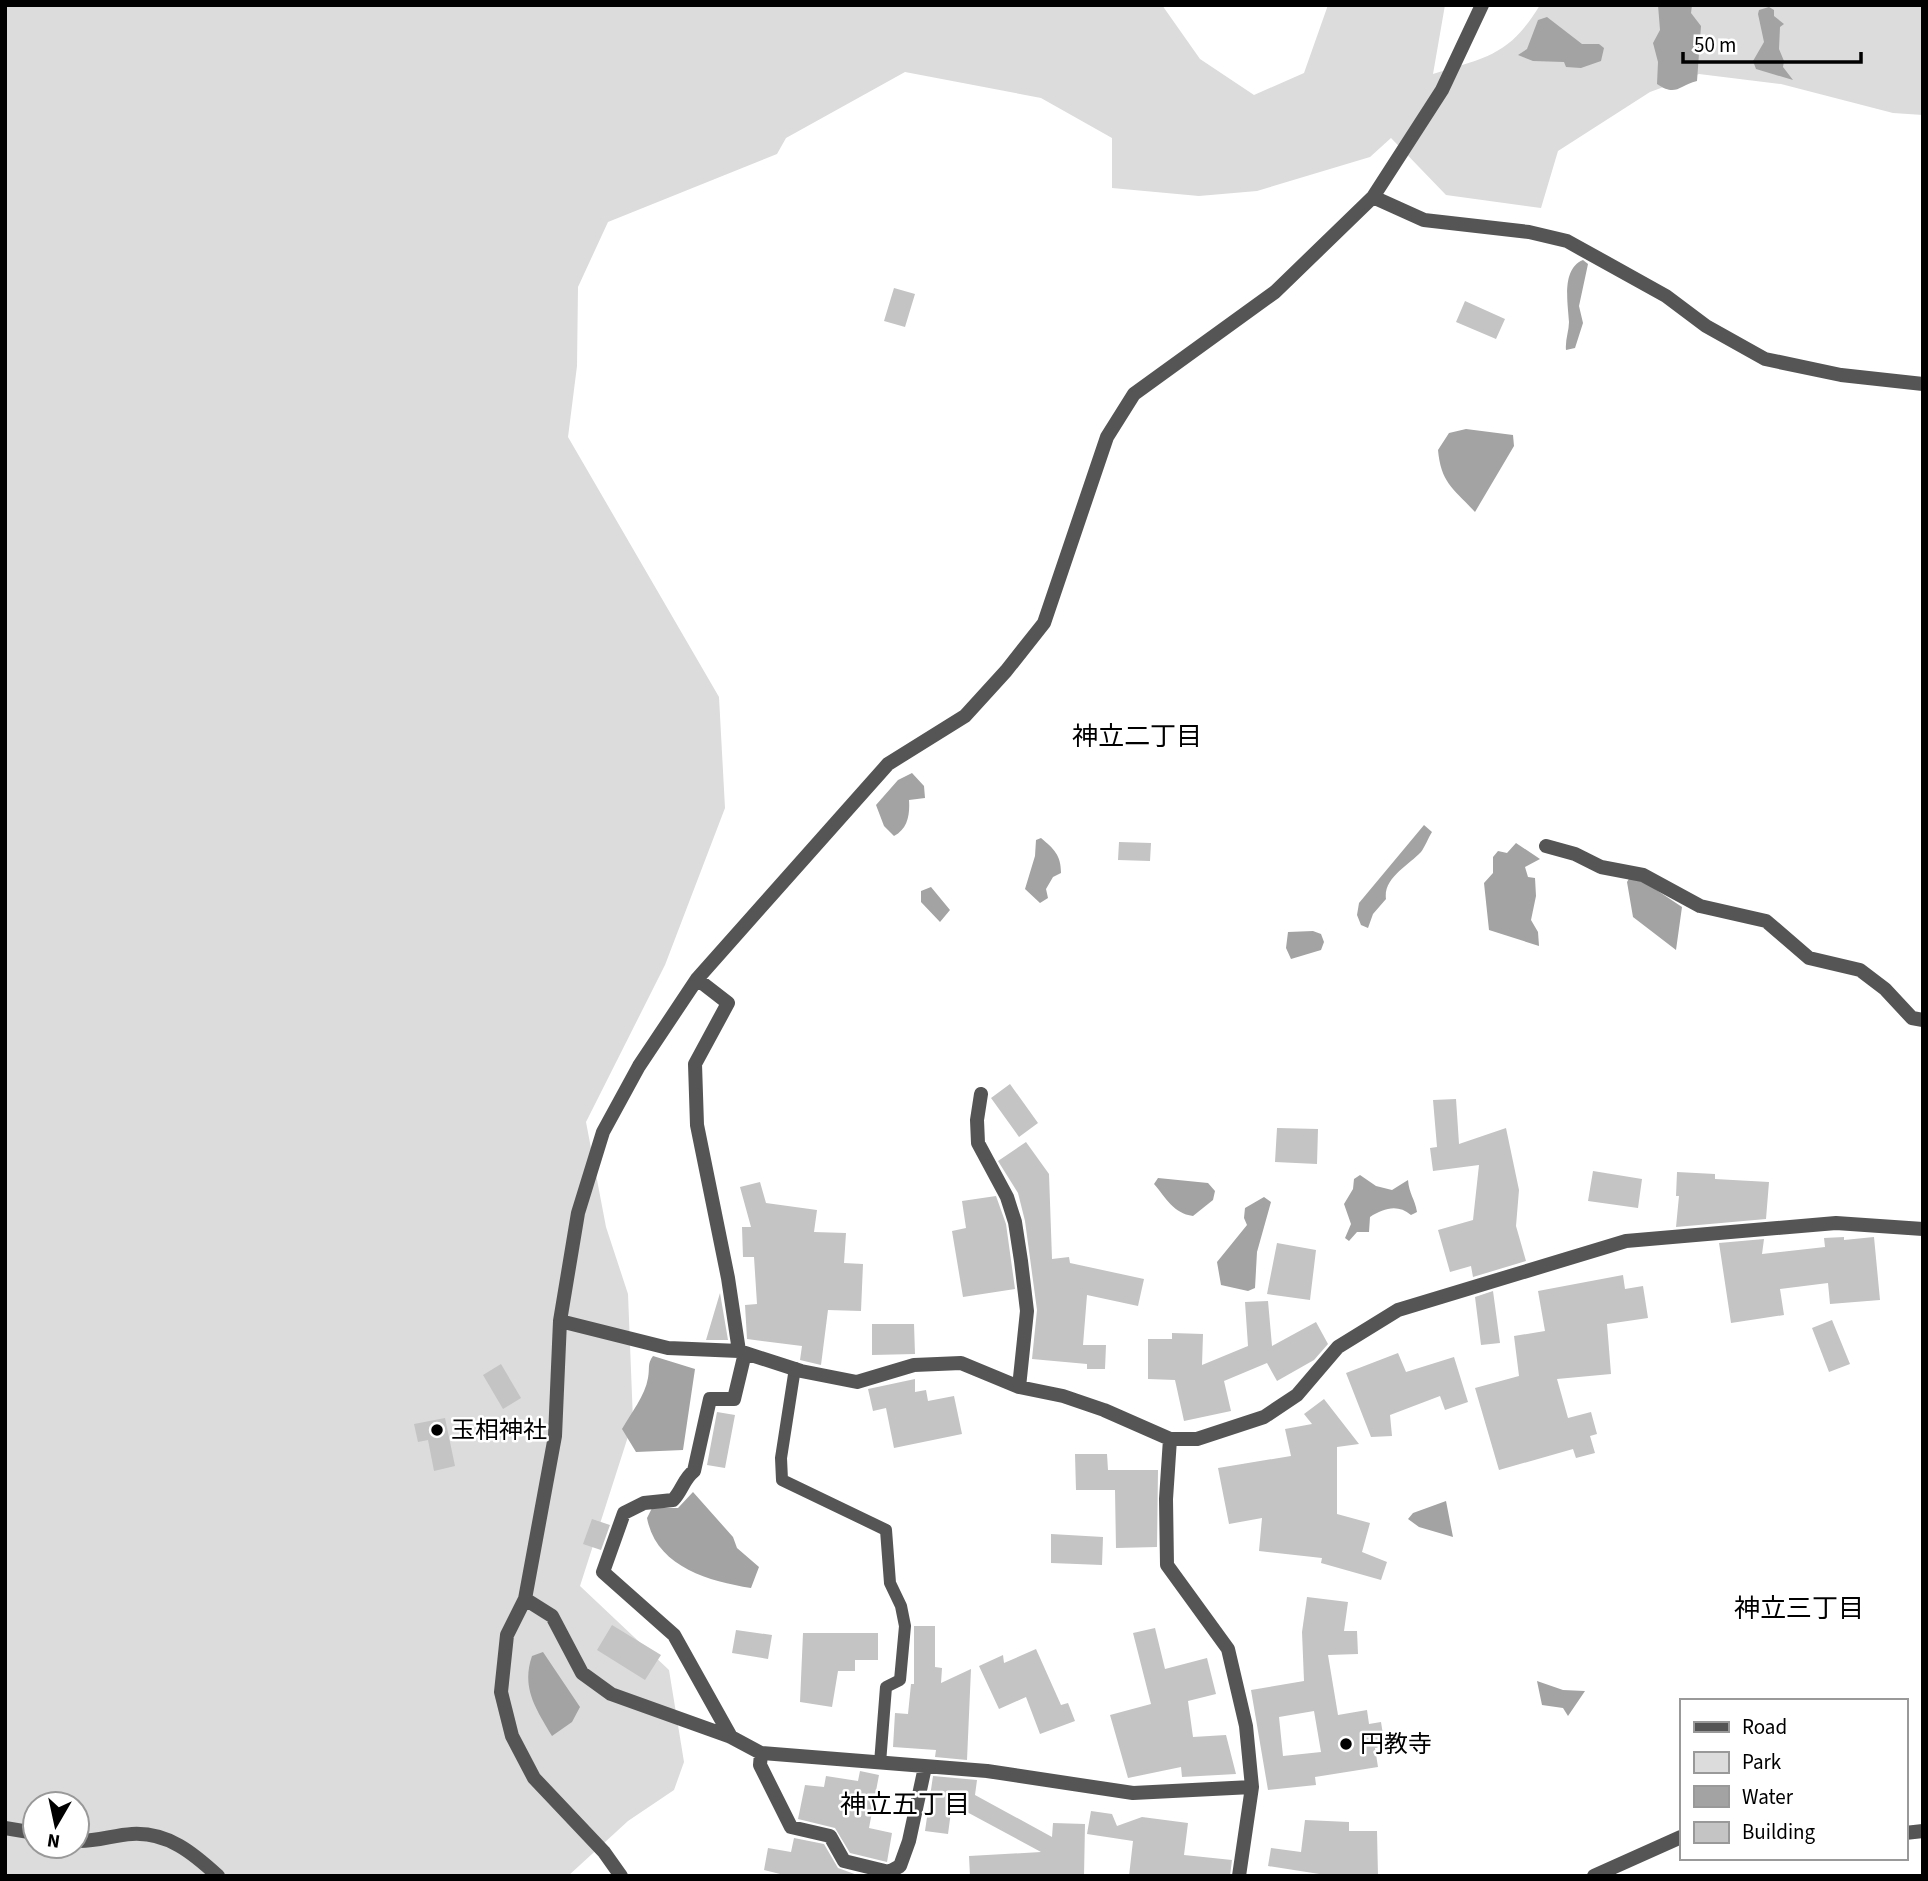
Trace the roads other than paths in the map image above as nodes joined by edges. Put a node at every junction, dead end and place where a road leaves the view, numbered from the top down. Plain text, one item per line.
1 (1482, 5) edge
2 (1373, 197) junction
3 (1923, 384) edge
4 (1546, 846) dead end
5 (697, 979) junction
6 (1923, 1020) edge
7 (981, 1094) dead end
8 (1923, 1229) edge
9 (561, 1321) junction
10 (742, 1352) junction
11 (795, 1368) junction
12 (1019, 1387) junction
13 (1171, 1440) junction
14 (525, 1599) junction
15 (731, 1737) junction
16 (761, 1753) junction
17 (880, 1763) junction
18 (925, 1767) junction
19 (1252, 1787) junction
20 (1680, 1837) edge
21 (91, 1839) edge
22 (218, 1876) edge
23 (621, 1876) edge
24 (1239, 1876) edge
25 (1594, 1876) edge

1 - 2 street
2 - 3 street
2 - 5 street
4 - 6 street
5 - 9 street
5 - 10 street
7 - 12 street
8 - 13 street
9 - 10 street
9 - 14 street
10 - 11 street
10 - 15 street
11 - 12 street
11 - 17 lane
12 - 13 street
13 - 19 street
14 - 15 street
14 - 23 street
15 - 16 street
16 - 17 street
16 - 18 street
17 - 18 street
18 - 19 street
19 - 24 street
20 - 25 street
21 - 22 street

